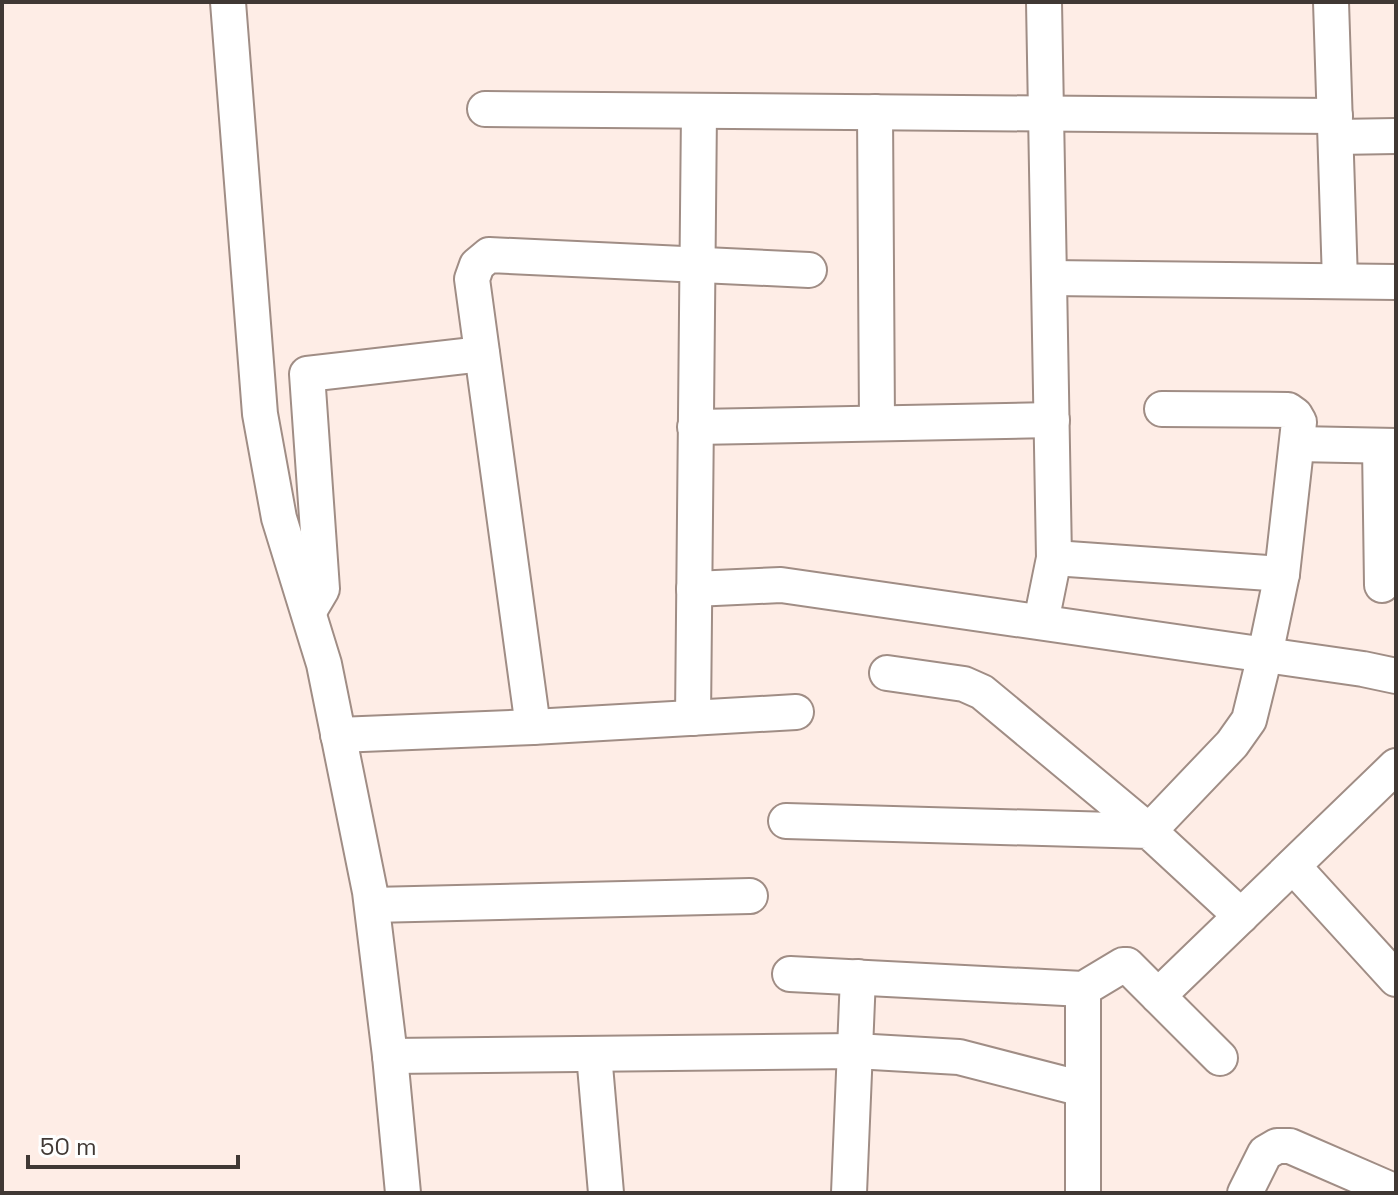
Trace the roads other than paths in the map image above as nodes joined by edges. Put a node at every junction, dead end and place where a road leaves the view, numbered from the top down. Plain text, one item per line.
1 (228, 2) edge
2 (1044, 2) edge
3 (1331, 2) edge
4 (485, 109) dead end
5 (699, 111) junction
6 (875, 112) junction
7 (1046, 114) junction
8 (1335, 127) junction
9 (1396, 136) edge
10 (697, 265) junction
11 (809, 270) dead end
12 (1049, 278) junction
13 (1340, 281) junction
14 (1396, 282) edge
15 (482, 354) junction
16 (1162, 409) dead end
17 (1052, 420) junction
18 (877, 423) junction
19 (695, 427) junction
20 (1297, 444) junction
21 (1388, 446) edge
22 (1054, 558) junction
23 (1282, 574) junction
24 (1382, 585) dead end
25 (694, 589) junction
26 (309, 611) junction
27 (1041, 622) junction
28 (1265, 655) junction
29 (887, 673) dead end
30 (1396, 676) edge
31 (796, 712) dead end
32 (693, 718) junction
33 (533, 727) junction
34 (338, 735) junction
35 (1396, 766) edge
36 (786, 821) dead end
37 (1149, 831) junction
38 (1293, 866) junction
39 (750, 896) dead end
40 (372, 905) junction
41 (1241, 916) junction
42 (790, 974) dead end
43 (858, 977) junction
44 (1396, 979) edge
45 (1083, 989) junction
46 (1158, 996) junction
47 (855, 1051) junction
48 (594, 1054) junction
49 (390, 1056) junction
50 (1220, 1058) dead end
51 (1083, 1089) junction
52 (1396, 1192) edge
53 (403, 1193) edge
54 (606, 1193) edge
55 (849, 1193) edge
56 (1083, 1193) edge
57 (1245, 1193) edge

1 - 26 street
2 - 7 street
3 - 8 street
4 - 5 street
5 - 6 street
5 - 10 street
6 - 7 street
6 - 18 street
7 - 8 street
7 - 12 street
8 - 9 street
8 - 13 street
10 - 11 street
10 - 15 street
10 - 19 street
12 - 13 street
12 - 17 street
13 - 14 street
15 - 26 street
15 - 33 street
16 - 20 street
17 - 18 street
17 - 22 street
18 - 19 street
19 - 25 street
20 - 21 street
20 - 23 street
21 - 24 street
22 - 23 street
22 - 27 street
23 - 28 street
25 - 27 street
25 - 32 street
26 - 34 street
27 - 28 street
28 - 30 street
28 - 37 street
29 - 37 street
31 - 32 street
32 - 33 street
33 - 34 street
34 - 40 street
35 - 38 street
36 - 37 street
37 - 41 street
38 - 41 street
38 - 44 street
39 - 40 street
40 - 49 street
41 - 46 street
42 - 43 street
43 - 45 street
43 - 47 street
45 - 46 street
45 - 51 street
46 - 50 street
47 - 48 street
47 - 51 street
47 - 55 street
48 - 49 street
48 - 54 street
49 - 53 street
51 - 56 street
52 - 57 street

